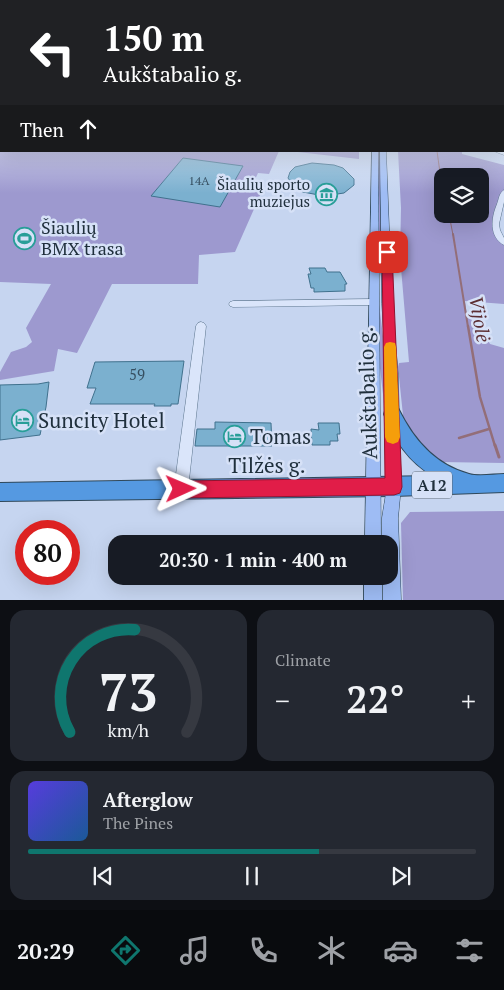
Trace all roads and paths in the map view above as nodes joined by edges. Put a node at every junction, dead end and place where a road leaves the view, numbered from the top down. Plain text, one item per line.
1 (375, 152) edge
2 (383, 152) edge
3 (504, 192) edge
4 (504, 243) edge
5 (374, 302) junction
6 (232, 304) dead end
7 (387, 304) junction
8 (201, 326) dead end
9 (392, 414) junction
10 (504, 483) edge
11 (470, 484) junction
12 (374, 487) junction
13 (394, 487) junction
14 (181, 489) junction
15 (0, 492) edge
16 (373, 535) edge
17 (373, 585) edge
18 (373, 600) edge
19 (392, 600) edge

1 - 5 main road, Aukštabalio g.
2 - 7 main road, Aukštabalio g.
3 - 4 street
5 - 6 street
5 - 7 main road
5 - 12 main road, Aukštabalio g.
7 - 9 main road, Aukštabalio g.
8 - 14 street
9 - 11 highway
9 - 13 main road, Aukštabalio g.
10 - 11 highway, Tilžės g. / A12
11 - 13 highway, Tilžės g. / A12
12 - 13 highway, Tilžės g. / A12
12 - 14 highway, Tilžės g. / A12
12 - 16 main road, Aukštabalio g.
13 - 19 main road, Aukštabalio g.
14 - 15 highway, Tilžės g. / A12
17 - 18 main road

